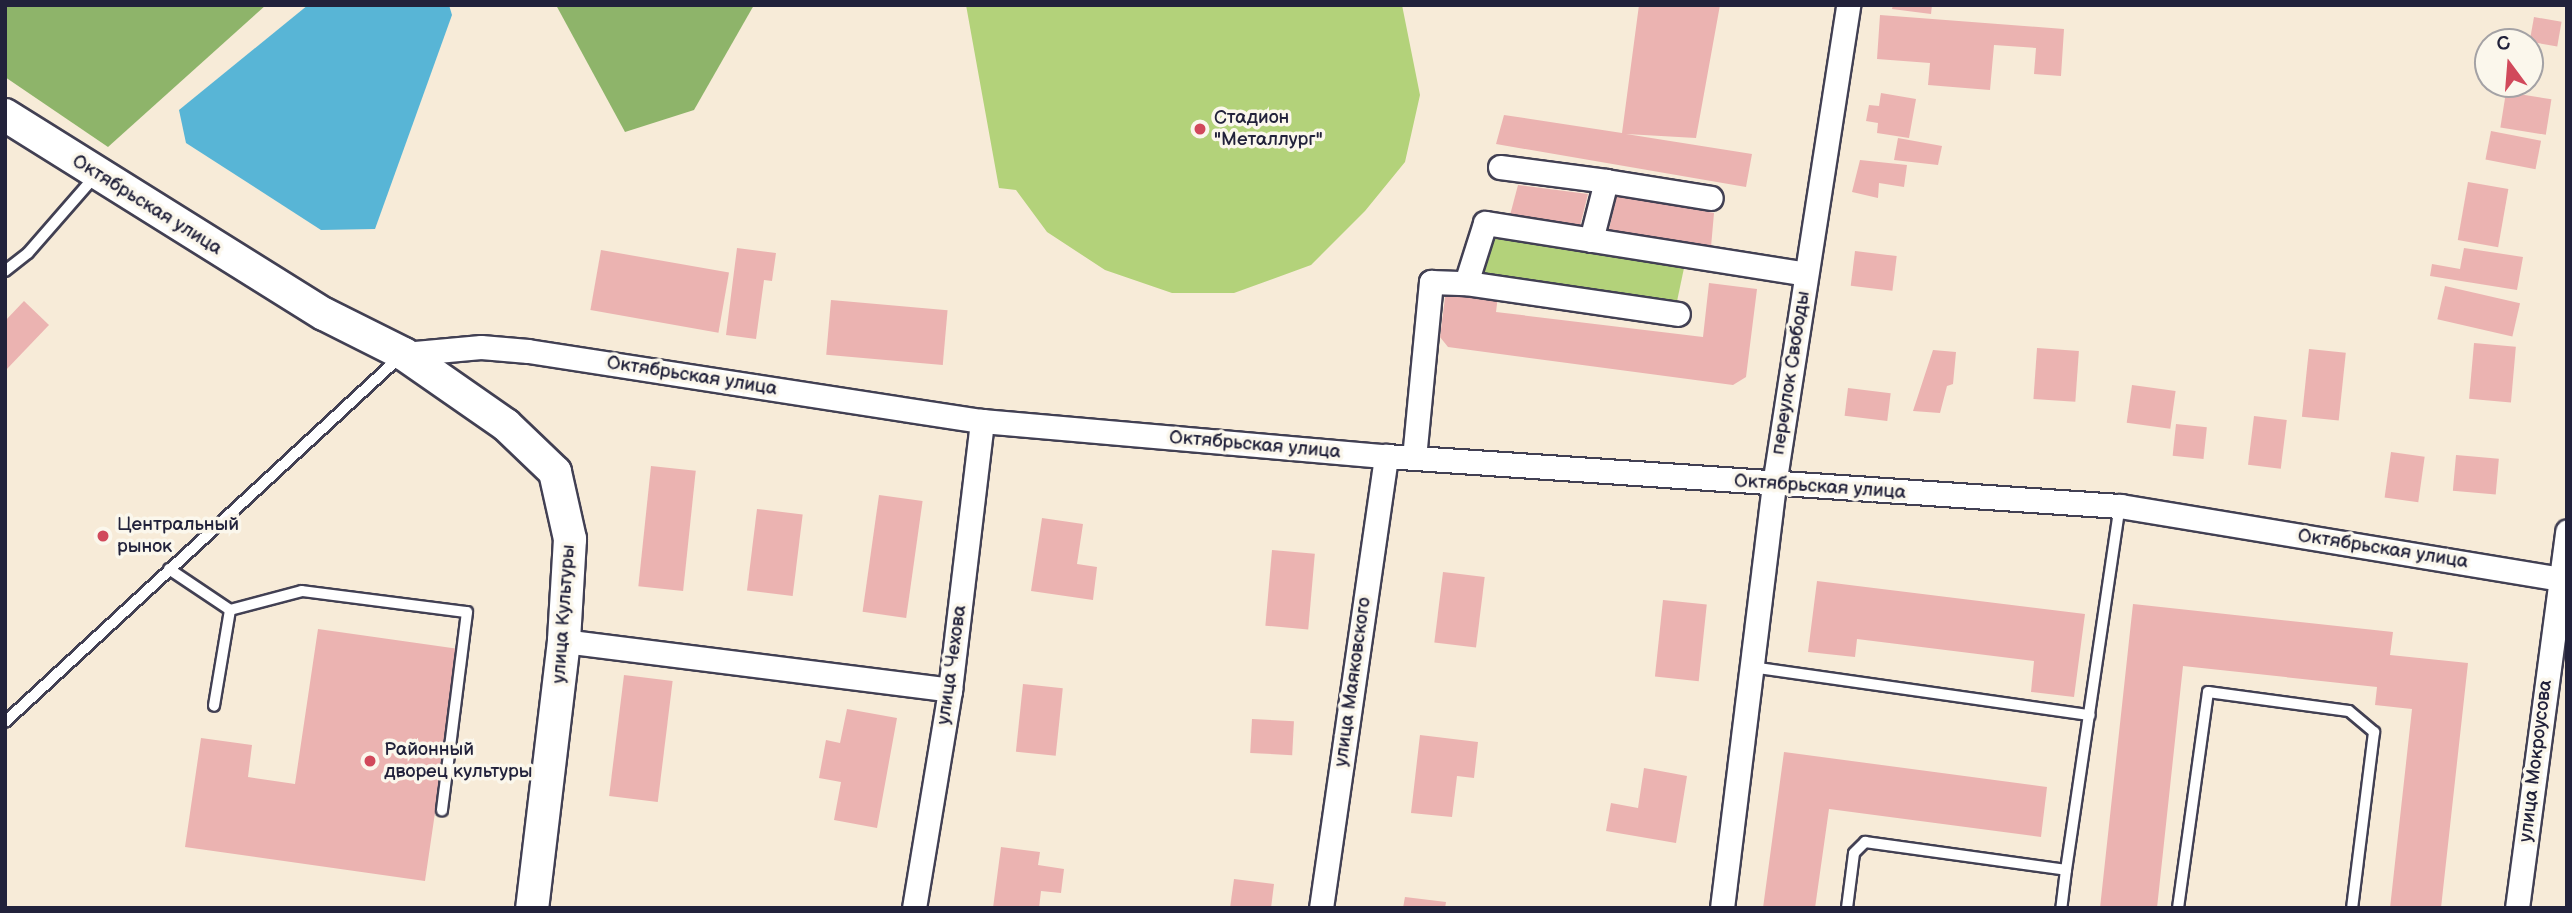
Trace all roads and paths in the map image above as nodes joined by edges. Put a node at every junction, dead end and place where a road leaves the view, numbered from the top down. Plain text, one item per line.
1 (1848, 5) edge
2 (6, 116) edge
3 (1500, 167) dead end
4 (97, 174) junction
5 (1606, 181) junction
6 (1711, 198) dead end
7 (1591, 240) junction
8 (5, 271) edge
9 (1806, 274) junction
10 (1466, 283) junction
11 (1678, 314) dead end
12 (404, 354) junction
13 (982, 421) junction
14 (1386, 456) junction
15 (1413, 458) junction
16 (1774, 485) junction
17 (2120, 506) junction
18 (2567, 531) edge
19 (169, 569) junction
20 (2563, 579) edge
21 (230, 610) junction
22 (564, 641) junction
23 (1751, 667) junction
24 (950, 690) junction
25 (214, 706) dead end
26 (2090, 715) junction
27 (5, 722) edge
28 (442, 810) dead end
29 (2066, 870) junction
30 (532, 908) edge
31 (914, 908) edge
32 (1321, 908) edge
33 (1722, 908) edge
34 (1847, 908) edge
35 (2061, 908) edge
36 (2178, 908) edge
37 (2352, 908) edge
38 (2517, 908) edge

1 - 9 street, переулок Свободы
2 - 4 main road, Октябрьская улица
3 - 5 street
4 - 8 lane
4 - 12 main road, Октябрьская улица
5 - 6 street
5 - 7 street
7 - 9 street
7 - 10 street
9 - 16 street, переулок Свободы
10 - 11 street
10 - 15 street
12 - 13 street, Октябрьская улица
12 - 19 lane
12 - 22 main road, улица Культуры
13 - 14 street, Октябрьская улица
13 - 24 street, улица Чехова
14 - 15 street, Октябрьская улица
14 - 32 street, улица Маяковского
15 - 16 street, Октябрьская улица
16 - 17 street, Октябрьская улица
16 - 23 street, переулок Свободы
17 - 20 street, Октябрьская улица
17 - 26 lane
18 - 20 street, улица Мокроусова
19 - 21 lane
19 - 27 lane
20 - 38 street, улица Мокроусова
21 - 25 lane
21 - 28 lane
22 - 24 street
22 - 30 main road, улица Культуры
23 - 26 lane
23 - 33 street, переулок Свободы
24 - 31 street, улица Чехова
26 - 29 lane
29 - 34 lane
29 - 35 lane
36 - 37 lane

